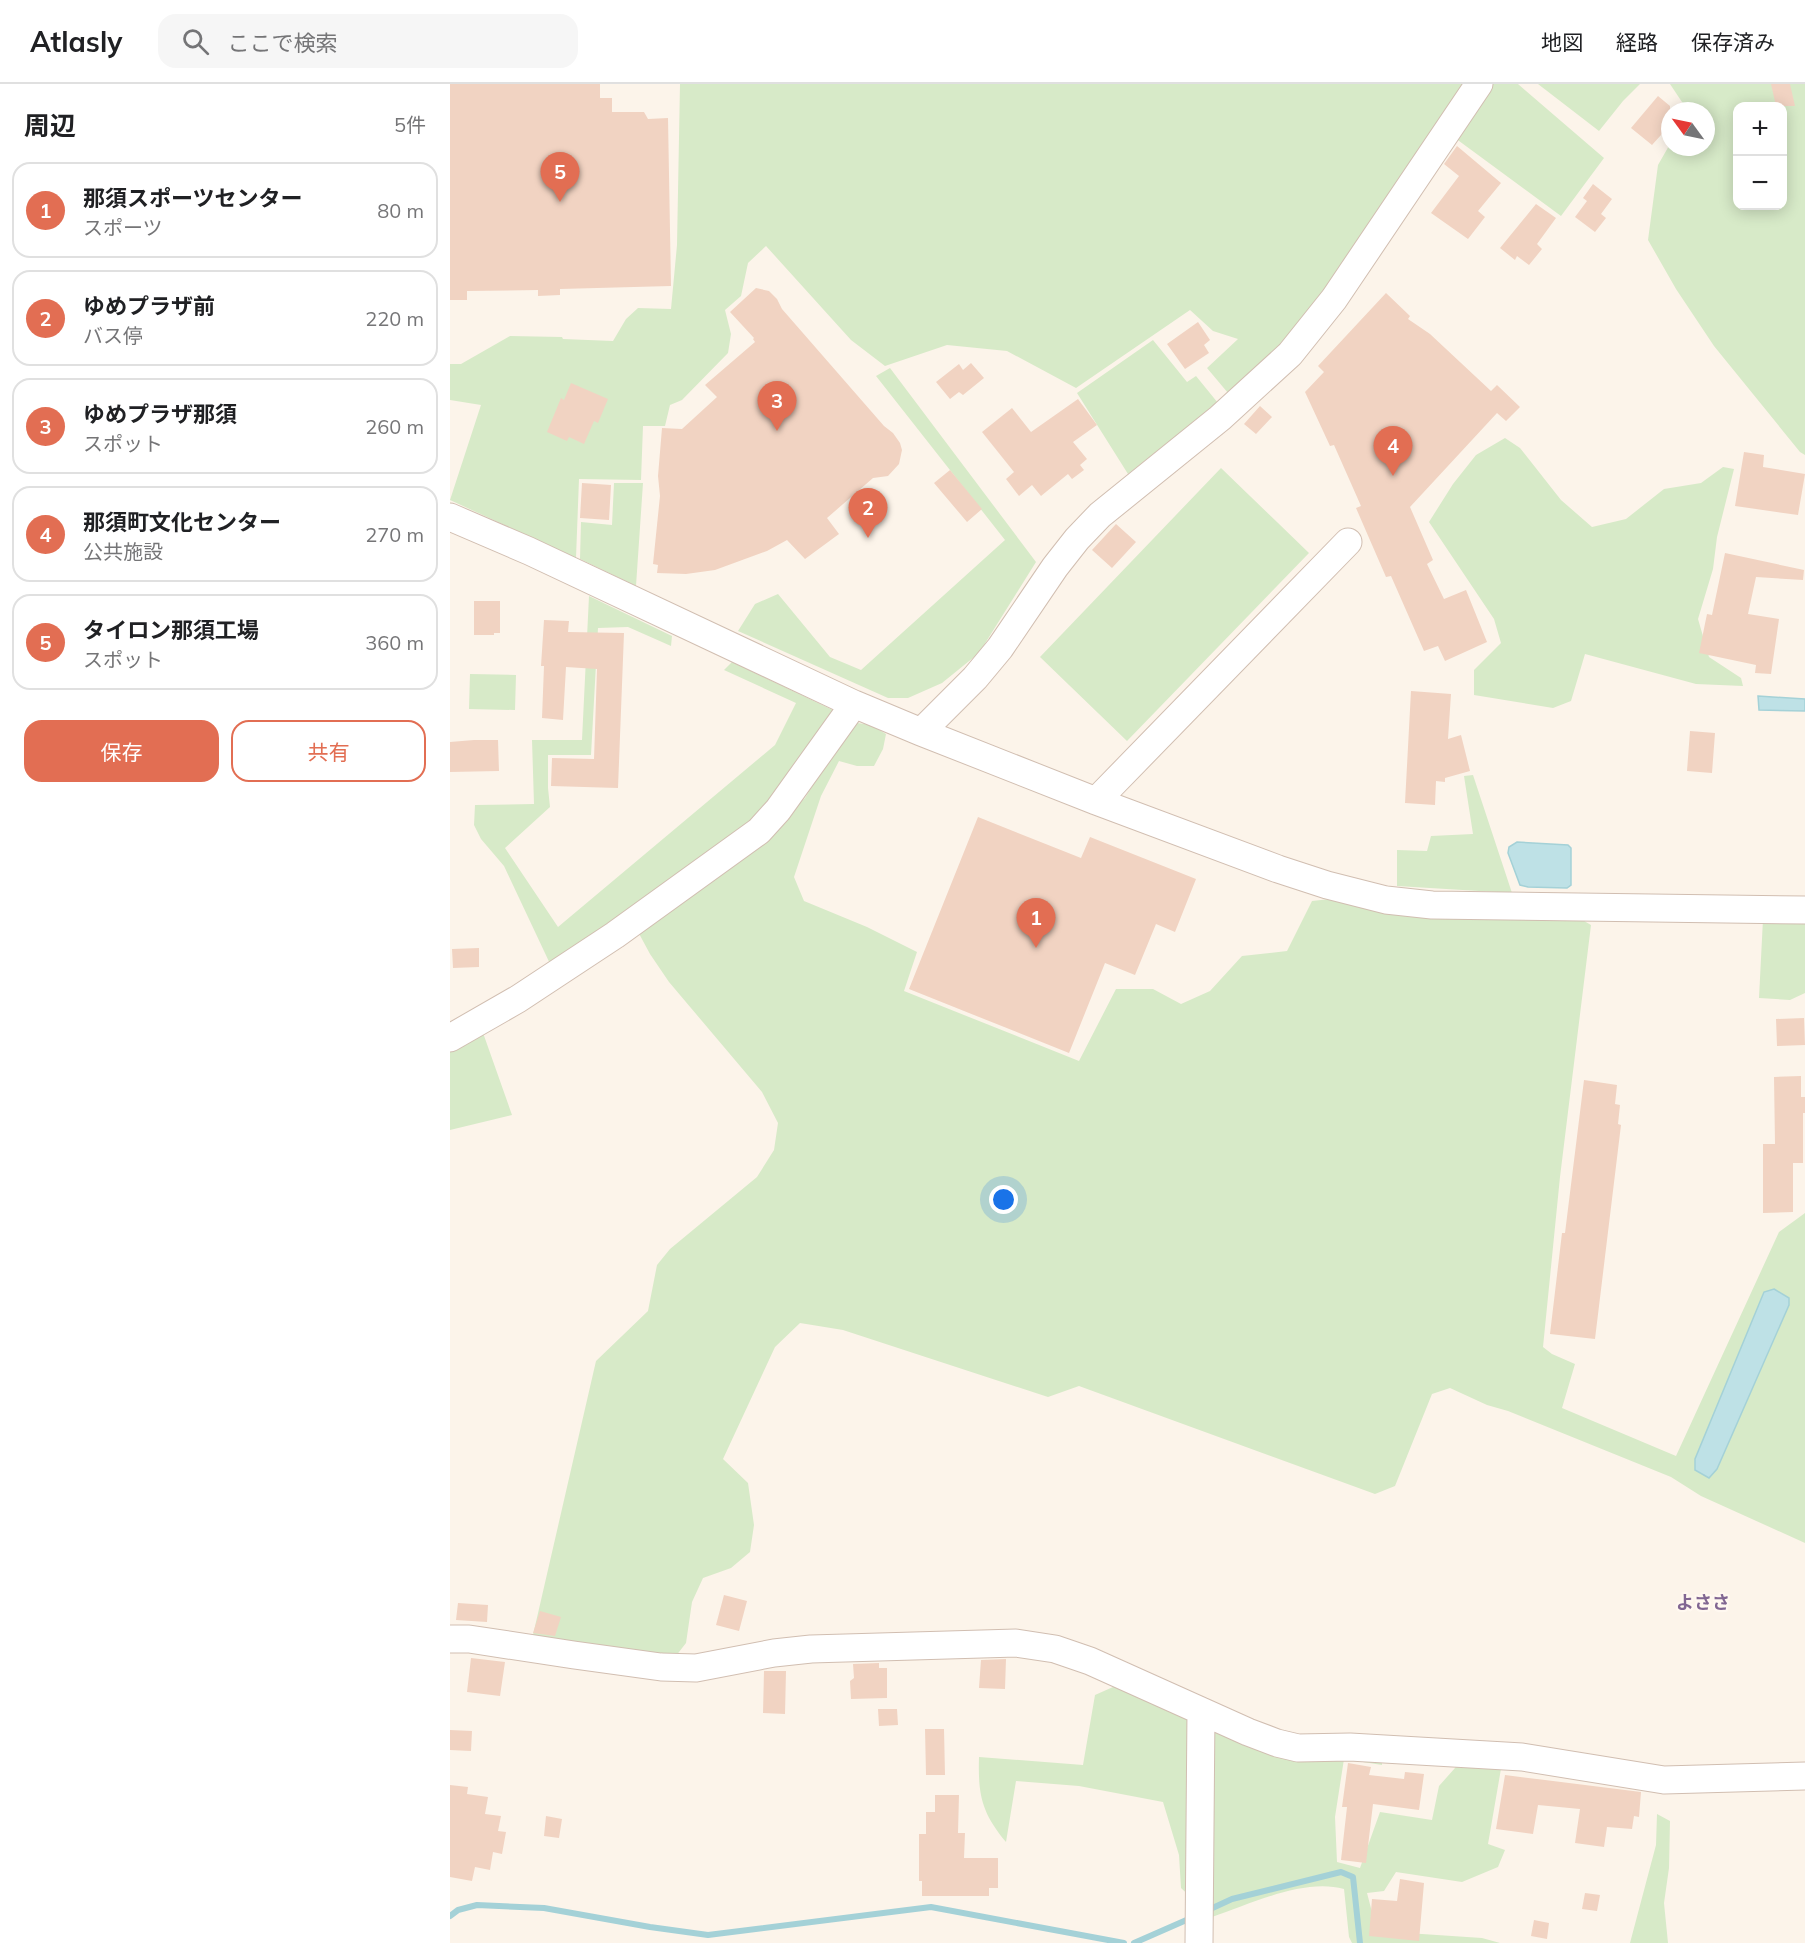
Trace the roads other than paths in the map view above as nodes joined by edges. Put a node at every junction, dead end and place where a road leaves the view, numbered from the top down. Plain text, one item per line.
1 (1479, 84) edge
2 (450, 517) edge
3 (1348, 542) dead end
4 (854, 704) junction
5 (921, 732) junction
6 (1096, 801) junction
7 (1805, 910) edge
8 (450, 1038) edge
9 (450, 1639) edge
10 (1200, 1711) junction
11 (1805, 1776) edge
12 (1198, 1943) edge

1 - 5 street
2 - 4 street
3 - 6 street
4 - 5 street
4 - 8 street
5 - 6 street
6 - 7 street
9 - 10 street
10 - 11 street
10 - 12 street

